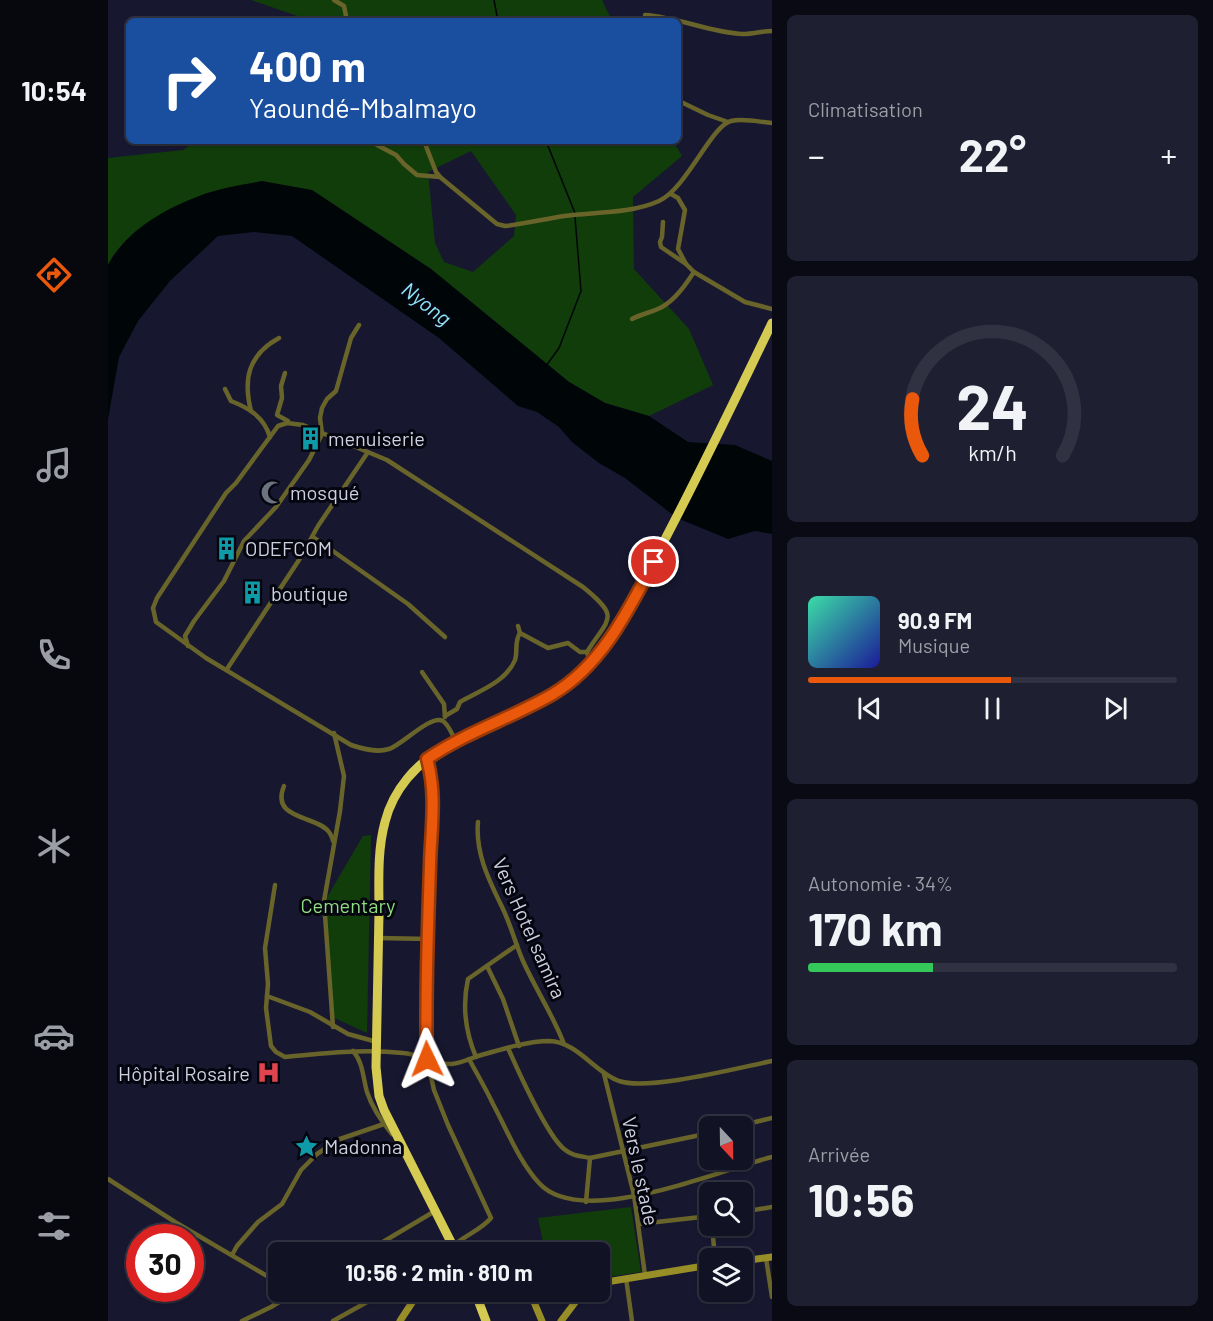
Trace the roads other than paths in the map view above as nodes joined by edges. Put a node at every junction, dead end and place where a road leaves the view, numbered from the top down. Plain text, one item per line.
1 (334, 0) edge
2 (341, 0) edge
3 (344, 6) junction
4 (645, 15) dead end
5 (347, 18) edge
6 (666, 18) edge
7 (681, 22) edge
8 (772, 31) edge
9 (681, 102) edge
10 (728, 122) junction
11 (772, 123) edge
12 (376, 144) edge
13 (425, 144) edge
14 (440, 177) junction
15 (671, 194) junction
16 (663, 222) dead end
17 (686, 264) junction
18 (694, 272) junction
19 (772, 309) edge
20 (632, 319) dead end
21 (772, 323) edge
22 (359, 325) dead end
23 (279, 338) dead end
24 (285, 373) dead end
25 (225, 389) dead end
26 (252, 411) junction
27 (293, 423) junction
28 (322, 435) junction
29 (270, 437) junction
30 (368, 452) junction
31 (313, 537) junction
32 (518, 626) dead end
33 (520, 633) junction
34 (445, 637) dead end
35 (188, 645) junction
36 (587, 652) junction
37 (590, 663) junction
38 (227, 669) junction
39 (422, 672) dead end
40 (444, 716) junction
41 (445, 723) junction
42 (333, 733) junction
43 (456, 742) junction
44 (427, 759) junction
45 (284, 786) dead end
46 (478, 822) dead end
47 (333, 841) junction
48 (275, 885) dead end
49 (378, 938) junction
50 (429, 939) junction
51 (518, 945) junction
52 (487, 966) junction
53 (267, 996) junction
54 (333, 1027) junction
55 (376, 1041) junction
56 (564, 1044) junction
57 (519, 1046) junction
58 (508, 1047) junction
59 (353, 1051) junction
60 (376, 1053) junction
61 (476, 1056) junction
62 (427, 1059) junction
63 (469, 1059) junction
64 (772, 1061) edge
65 (604, 1074) junction
66 (772, 1118) edge
67 (753, 1123) edge
68 (384, 1124) junction
69 (699, 1135) edge
70 (400, 1143) junction
71 (624, 1151) junction
72 (772, 1157) edge
73 (590, 1158) junction
74 (108, 1179) edge
75 (634, 1195) junction
76 (586, 1202) junction
77 (772, 1207) edge
78 (753, 1210) edge
79 (435, 1211) junction
80 (699, 1217) edge
81 (639, 1224) junction
82 (383, 1242) edge
83 (452, 1242) edge
84 (459, 1242) edge
85 (232, 1255) junction
86 (769, 1257) edge
87 (753, 1260) edge
88 (699, 1267) edge
89 (645, 1275) junction
90 (268, 1276) edge
91 (626, 1278) junction
92 (610, 1281) edge
93 (772, 1297) edge
94 (279, 1302) edge
95 (367, 1302) edge
96 (412, 1302) edge
97 (479, 1302) edge
98 (534, 1302) edge
99 (575, 1302) edge
100 (242, 1321) edge
101 (333, 1321) edge
102 (400, 1321) edge
103 (486, 1321) edge
104 (542, 1321) edge
105 (561, 1321) edge
106 (632, 1321) edge

1 - 3 street
2 - 3 street
3 - 5 street
4 - 6 street
7 - 8 street
9 - 10 street
10 - 11 street
10 - 15 street
12 - 14 street
13 - 14 street
14 - 15 street
15 - 17 street
16 - 17 street
17 - 18 street
18 - 19 street
18 - 20 street
21 - 37 highway
22 - 28 street
23 - 26 street
24 - 27 street
25 - 26 street
26 - 29 street
27 - 28 street
27 - 29 street
28 - 30 street
28 - 35 street
29 - 35 street
30 - 31 street
30 - 36 street
31 - 34 street
31 - 38 street
32 - 33 street
33 - 36 street
33 - 40 street
35 - 38 street
36 - 37 street
37 - 43 highway
38 - 42 street
39 - 40 street
40 - 41 street
41 - 42 street
41 - 43 street
42 - 47 street
43 - 44 highway
44 - 49 highway
44 - 50 street
45 - 47 street
46 - 51 street, Vers Hotel samira
47 - 54 street
48 - 53 street
49 - 50 street
49 - 55 highway
50 - 62 street
51 - 52 street
51 - 56 street, Vers Hotel samira
52 - 57 street
52 - 61 street
53 - 54 street
53 - 59 street
54 - 55 street
55 - 60 highway
56 - 57 street
56 - 65 street
57 - 58 street
58 - 61 street
58 - 73 street
59 - 60 street
59 - 68 street
60 - 62 street
60 - 70 highway
61 - 63 street
62 - 63 street
62 - 84 street
63 - 76 street
64 - 65 street
65 - 71 street, Vers le stade
66 - 67 street
68 - 70 street
68 - 85 street
69 - 71 street
70 - 79 highway
71 - 73 street
71 - 75 street, Vers le stade
72 - 75 street
73 - 76 street
74 - 85 street
75 - 76 street
75 - 81 street, Vers le stade
77 - 78 street
79 - 82 street
79 - 83 highway
80 - 81 street
81 - 89 street, Vers le stade
85 - 90 street
86 - 87 street
86 - 93 street
88 - 89 street
89 - 91 street
91 - 92 street
91 - 106 street
94 - 100 street
95 - 101 street
96 - 102 street
97 - 103 highway
98 - 104 street
99 - 105 street

